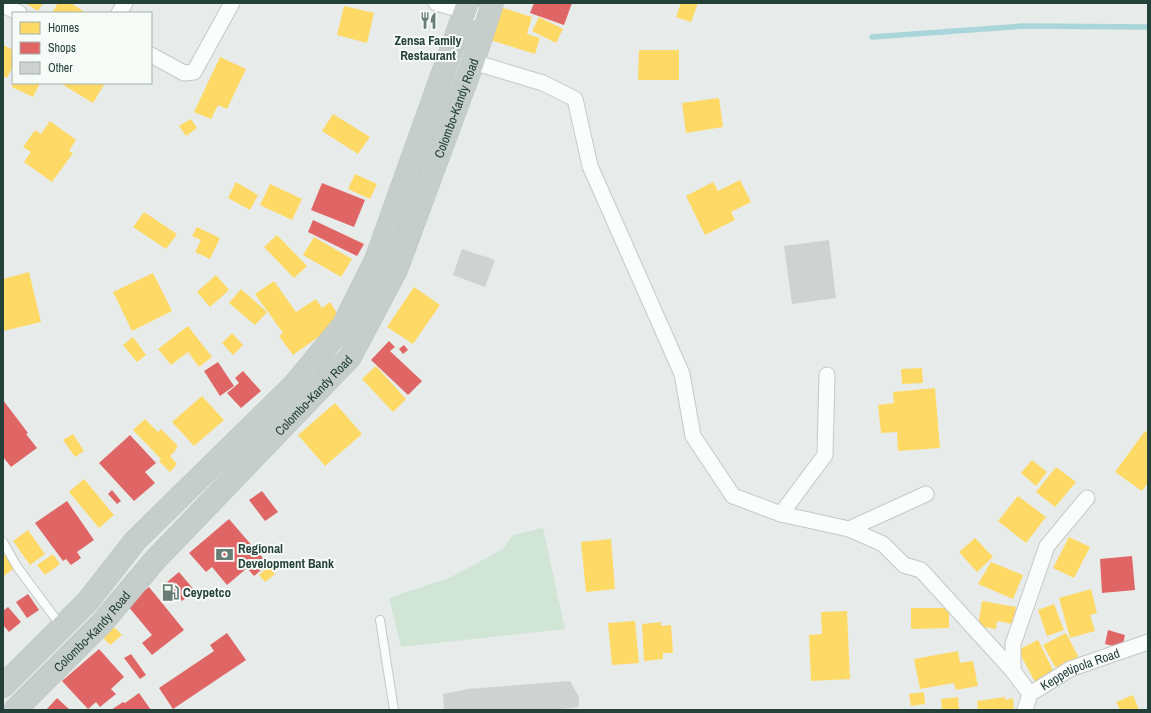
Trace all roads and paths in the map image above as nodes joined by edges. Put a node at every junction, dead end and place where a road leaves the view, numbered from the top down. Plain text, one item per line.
1 (125, 3) edge
2 (232, 3) edge
3 (436, 3) edge
4 (3, 5) edge
5 (467, 7) edge
6 (489, 10) edge
7 (17, 12) edge
8 (120, 12) edge
9 (152, 57) edge
10 (473, 62) junction
11 (827, 375) dead end
12 (926, 494) dead end
13 (1087, 498) dead end
14 (781, 514) junction
15 (850, 529) junction
16 (135, 541) junction
17 (3, 542) edge
18 (155, 560) junction
19 (380, 620) dead end
20 (62, 626) junction
21 (1148, 642) edge
22 (1013, 671) junction
23 (3, 686) edge
24 (1030, 694) junction
25 (15, 710) edge
26 (394, 710) edge
27 (1025, 710) edge

1 - 8 street
2 - 9 street
3 - 5 street
4 - 7 street
5 - 6 street
5 - 16 highway, Colombo-Kandy Road
6 - 10 highway, Colombo-Kandy Road
10 - 14 street
10 - 18 highway, Colombo-Kandy Road
11 - 14 street
12 - 15 street
13 - 22 street
14 - 15 street
15 - 22 street
16 - 18 highway
16 - 20 highway, Colombo-Kandy Road
17 - 20 lane
18 - 25 highway, Colombo-Kandy Road
19 - 26 lane
20 - 23 highway, Colombo-Kandy Road
21 - 24 street, Keppetipola Road
22 - 24 street
24 - 27 street, Keppetipola Road

